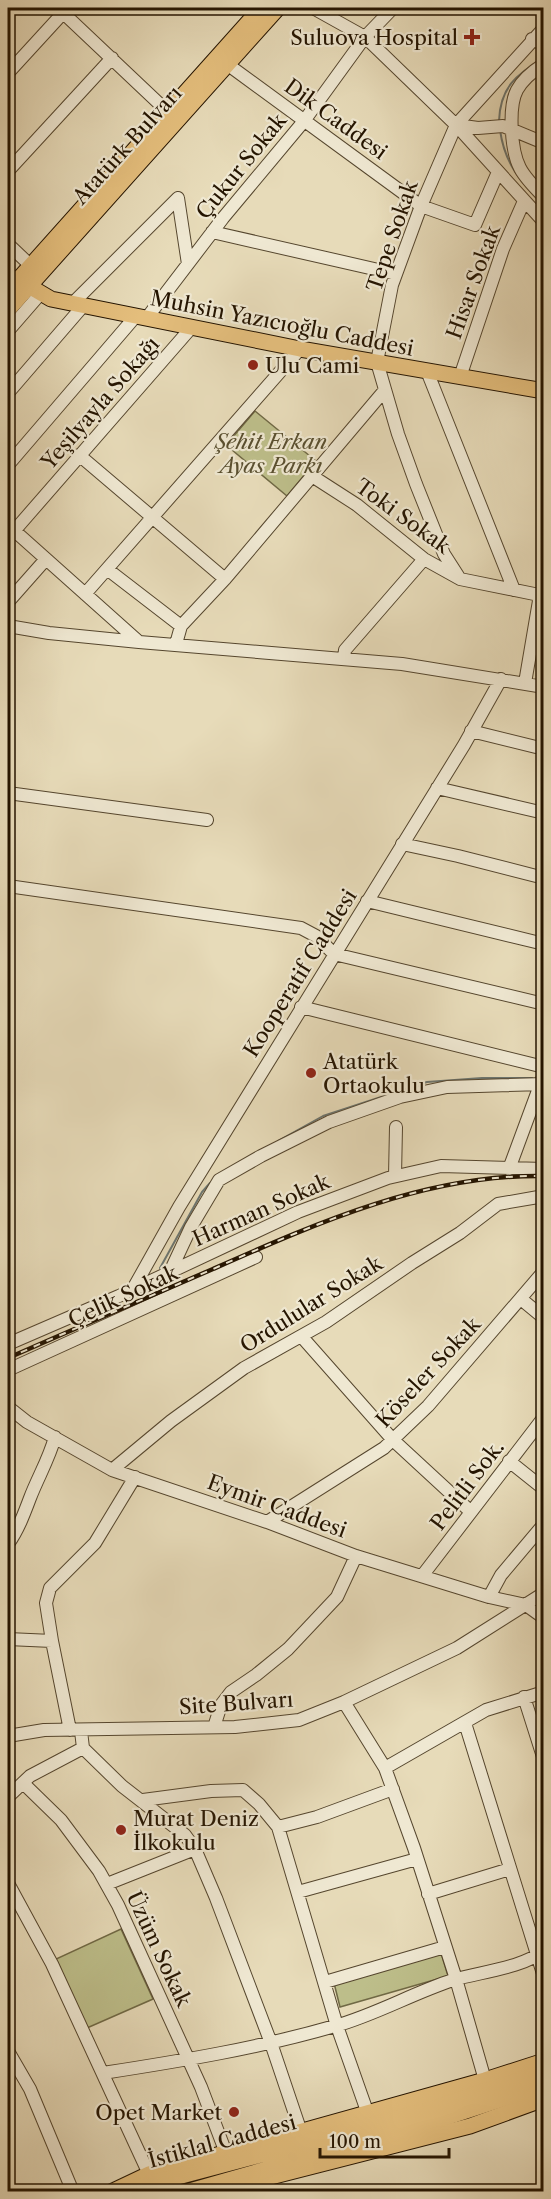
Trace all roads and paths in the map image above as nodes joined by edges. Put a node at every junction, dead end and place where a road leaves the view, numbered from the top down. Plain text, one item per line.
1 (261, 8) edge
2 (278, 8) edge
3 (313, 8) edge
4 (386, 8) edge
5 (393, 8) edge
6 (61, 10) edge
7 (381, 20) junction
8 (543, 28) edge
9 (365, 37) junction
10 (538, 42) edge
11 (112, 58) junction
12 (227, 64) junction
13 (543, 64) edge
14 (8, 73) edge
15 (168, 112) junction
16 (304, 121) junction
17 (456, 125) junction
18 (513, 129) junction
19 (543, 143) edge
20 (8, 171) edge
21 (498, 172) junction
22 (543, 197) edge
23 (524, 201) junction
24 (421, 206) junction
25 (543, 222) edge
26 (212, 232) junction
27 (8, 244) edge
28 (188, 264) junction
29 (396, 274) junction
30 (30, 280) junction
31 (8, 291) edge
32 (77, 305) junction
33 (8, 310) edge
34 (141, 318) junction
35 (191, 328) junction
36 (8, 331) edge
37 (300, 349) junction
38 (377, 362) junction
39 (427, 371) junction
40 (460, 377) junction
41 (384, 391) junction
42 (543, 391) edge
43 (8, 393) edge
44 (79, 455) junction
45 (8, 465) edge
46 (312, 476) junction
47 (153, 516) junction
48 (10, 531) edge
49 (45, 559) junction
50 (424, 560) junction
51 (107, 569) junction
52 (225, 579) junction
53 (460, 579) junction
54 (514, 590) junction
55 (85, 594) junction
56 (542, 596) edge
57 (8, 602) edge
58 (8, 626) edge
59 (181, 626) junction
60 (139, 642) junction
61 (176, 644) junction
62 (344, 659) junction
63 (501, 679) junction
64 (525, 683) junction
65 (543, 687) edge
66 (471, 731) junction
67 (543, 749) edge
68 (437, 788) junction
69 (8, 793) edge
70 (543, 813) edge
71 (207, 820) dead end
72 (402, 844) junction
73 (543, 878) edge
74 (8, 886) edge
75 (367, 901) junction
76 (543, 944) edge
77 (334, 954) junction
78 (543, 1004) edge
79 (302, 1007) junction
80 (543, 1067) edge
81 (542, 1081) edge
82 (396, 1127) dead end
83 (509, 1168) junction
84 (543, 1169) edge
85 (395, 1176) junction
86 (543, 1196) edge
87 (256, 1257) dead end
88 (543, 1270) edge
89 (170, 1272) junction
90 (133, 1289) junction
91 (521, 1299) junction
92 (543, 1318) edge
93 (302, 1337) junction
94 (8, 1344) edge
95 (8, 1370) edge
96 (8, 1407) edge
97 (543, 1417) edge
98 (8, 1421) edge
99 (27, 1422) junction
100 (55, 1437) junction
101 (393, 1440) junction
102 (510, 1461) junction
103 (112, 1470) junction
104 (135, 1477) junction
105 (543, 1489) edge
106 (471, 1512) junction
107 (267, 1522) junction
108 (543, 1524) edge
109 (8, 1544) edge
110 (356, 1556) junction
111 (422, 1576) junction
112 (543, 1593) edge
113 (489, 1597) junction
114 (526, 1605) junction
115 (543, 1618) edge
116 (8, 1639) edge
117 (52, 1641) junction
118 (543, 1692) edge
119 (524, 1697) junction
120 (344, 1702) junction
121 (465, 1723) junction
122 (214, 1727) junction
123 (76, 1730) junction
124 (8, 1736) edge
125 (83, 1748) junction
126 (543, 1760) edge
127 (385, 1768) junction
128 (23, 1783) junction
129 (393, 1789) junction
130 (8, 1797) edge
131 (143, 1800) junction
132 (278, 1827) junction
133 (195, 1849) junction
134 (417, 1859) junction
135 (510, 1869) junction
136 (8, 1883) edge
137 (107, 1884) junction
138 (298, 1892) junction
139 (428, 1893) junction
140 (445, 1947) junction
141 (540, 1953) edge
142 (543, 1977) edge
143 (456, 1979) junction
144 (325, 1982) junction
145 (338, 2026) junction
146 (271, 2043) junction
147 (8, 2051) edge
148 (189, 2060) junction
149 (543, 2061) edge
150 (543, 2072) edge
151 (103, 2073) junction
152 (485, 2080) junction
153 (543, 2085) edge
154 (543, 2099) edge
155 (368, 2114) junction
156 (301, 2132) junction
157 (226, 2153) junction
158 (148, 2174) junction
159 (73, 2192) edge
160 (111, 2192) edge
161 (119, 2192) edge
162 (188, 2192) edge
163 (214, 2192) edge

1 - 15 main road, Atatürk Bulvarı
2 - 12 main road, Atatürk Bulvarı
3 - 9 street
4 - 7 street
5 - 7 street, Çukur Sokak
6 - 11 street
6 - 14 street
7 - 9 street, Çukur Sokak
8 - 10 street, Tepe Sokak
9 - 16 street, Çukur Sokak
9 - 17 street
10 - 17 street, Tepe Sokak
11 - 15 street
11 - 20 street
12 - 16 street, Dik Caddesi
12 - 30 main road, Atatürk Bulvarı
13 - 18 street
15 - 30 main road, Atatürk Bulvarı
16 - 24 street, Dik Caddesi
16 - 26 street, Çukur Sokak
17 - 18 street
17 - 21 street
17 - 24 street, Tepe Sokak
18 - 19 street
18 - 22 street
21 - 23 street
21 - 24 street, Dik Caddesi
23 - 25 street
23 - 40 street, Hisar Sokak
24 - 29 street, Tepe Sokak
26 - 28 street, Çukur Sokak
26 - 29 street
27 - 30 street
28 - 32 street
28 - 34 street, Çukur Sokak
29 - 38 street, Tepe Sokak
30 - 31 main road, Atatürk Bulvarı
30 - 32 main road, Muhsin Yazıcıoğlu Caddesi
30 - 33 main road, Atatürk Bulvarı
30 - 36 street
32 - 34 main road, Muhsin Yazıcıoğlu Caddesi
32 - 43 street
34 - 35 main road, Muhsin Yazıcıoğlu Caddesi
34 - 45 street, Çukur Sokak
35 - 37 main road, Muhsin Yazıcıoğlu Caddesi
35 - 44 street, Yeşilyayla Sokağı
37 - 38 main road, Muhsin Yazıcıoğlu Caddesi
37 - 47 street
38 - 39 main road, Muhsin Yazıcıoğlu Caddesi
38 - 41 street
39 - 40 main road, Muhsin Yazıcıoğlu Caddesi
39 - 54 street
40 - 42 main road, Muhsin Yazıcıoğlu Caddesi
41 - 46 street
41 - 53 street
44 - 47 street
44 - 48 street, Yeşilyayla Sokağı
46 - 50 street, Toki Sokak
46 - 52 street
47 - 51 street
47 - 52 street
48 - 49 street
49 - 55 street
49 - 57 street
50 - 53 street, Toki Sokak
50 - 62 street
51 - 55 street
51 - 59 street
52 - 59 street
53 - 54 street, Toki Sokak
54 - 56 street, Toki Sokak
55 - 60 street
56 - 64 street
58 - 60 street
59 - 61 street
60 - 61 street
61 - 62 street
62 - 63 street
63 - 64 street
63 - 66 street, Kooperatif Caddesi
64 - 65 street
66 - 67 street
66 - 68 street, Kooperatif Caddesi
68 - 70 street
68 - 72 street, Kooperatif Caddesi
69 - 71 street
72 - 73 street
72 - 75 street, Kooperatif Caddesi
74 - 77 street
75 - 76 street
75 - 77 street, Kooperatif Caddesi
77 - 78 street
77 - 79 street, Kooperatif Caddesi
79 - 80 street
79 - 90 street, Kooperatif Caddesi
81 - 83 street
81 - 89 street
82 - 85 street
83 - 84 street, Harman Sokak
83 - 85 street, Harman Sokak
85 - 89 street, Harman Sokak
86 - 93 street, Ordulular Sokak
87 - 95 street, Çelik Sokak
88 - 91 street, Köseler Sokak
89 - 90 street, Harman Sokak
90 - 94 street, Harman Sokak
91 - 92 street
91 - 101 street, Köseler Sokak
93 - 101 street
93 - 103 street, Ordulular Sokak
96 - 99 street, Eymir Caddesi
97 - 102 street, Pelitli Sok.
98 - 99 street
99 - 100 street, Eymir Caddesi
100 - 103 street, Eymir Caddesi
100 - 109 street
101 - 106 street
101 - 107 street, Köseler Sokak
102 - 105 street
102 - 106 street, Pelitli Sok.
103 - 104 street, Eymir Caddesi
104 - 107 street, Eymir Caddesi
104 - 117 street
106 - 111 street, Pelitli Sok.
107 - 110 street, Eymir Caddesi
108 - 113 street
110 - 111 street, Eymir Caddesi
110 - 122 street
111 - 113 street, Eymir Caddesi
112 - 114 street, Site Bulvarı
113 - 114 street, Eymir Caddesi
114 - 115 street, Eymir Caddesi
114 - 120 street, Site Bulvarı
116 - 117 street
117 - 123 street
118 - 119 street
119 - 121 street
119 - 126 street
120 - 122 street, Site Bulvarı
120 - 127 street
121 - 127 street
121 - 135 street
122 - 123 street, Site Bulvarı
123 - 124 street, Site Bulvarı
123 - 125 street
125 - 128 street
125 - 131 street
127 - 129 street
128 - 130 street
128 - 137 street, Üzüm Sokak
129 - 132 street
129 - 134 street
131 - 132 street
131 - 133 street
132 - 138 street
133 - 137 street
133 - 146 street
134 - 138 street
134 - 139 street
135 - 139 street
135 - 141 street
136 - 151 street
137 - 148 street, Üzüm Sokak
138 - 144 street
139 - 140 street
140 - 143 street
140 - 144 street
141 - 142 street
141 - 143 street
143 - 145 street
143 - 152 street
144 - 145 street
145 - 146 street
145 - 155 street
146 - 148 street
146 - 156 street
147 - 159 street
148 - 151 street
148 - 157 street, Üzüm Sokak
149 - 152 main road
150 - 161 highway, İstiklal Caddesi
151 - 158 street
152 - 155 main road
153 - 162 highway, İstiklal Caddesi
154 - 163 main road
155 - 156 main road
156 - 157 main road
157 - 158 main road
158 - 160 main road

